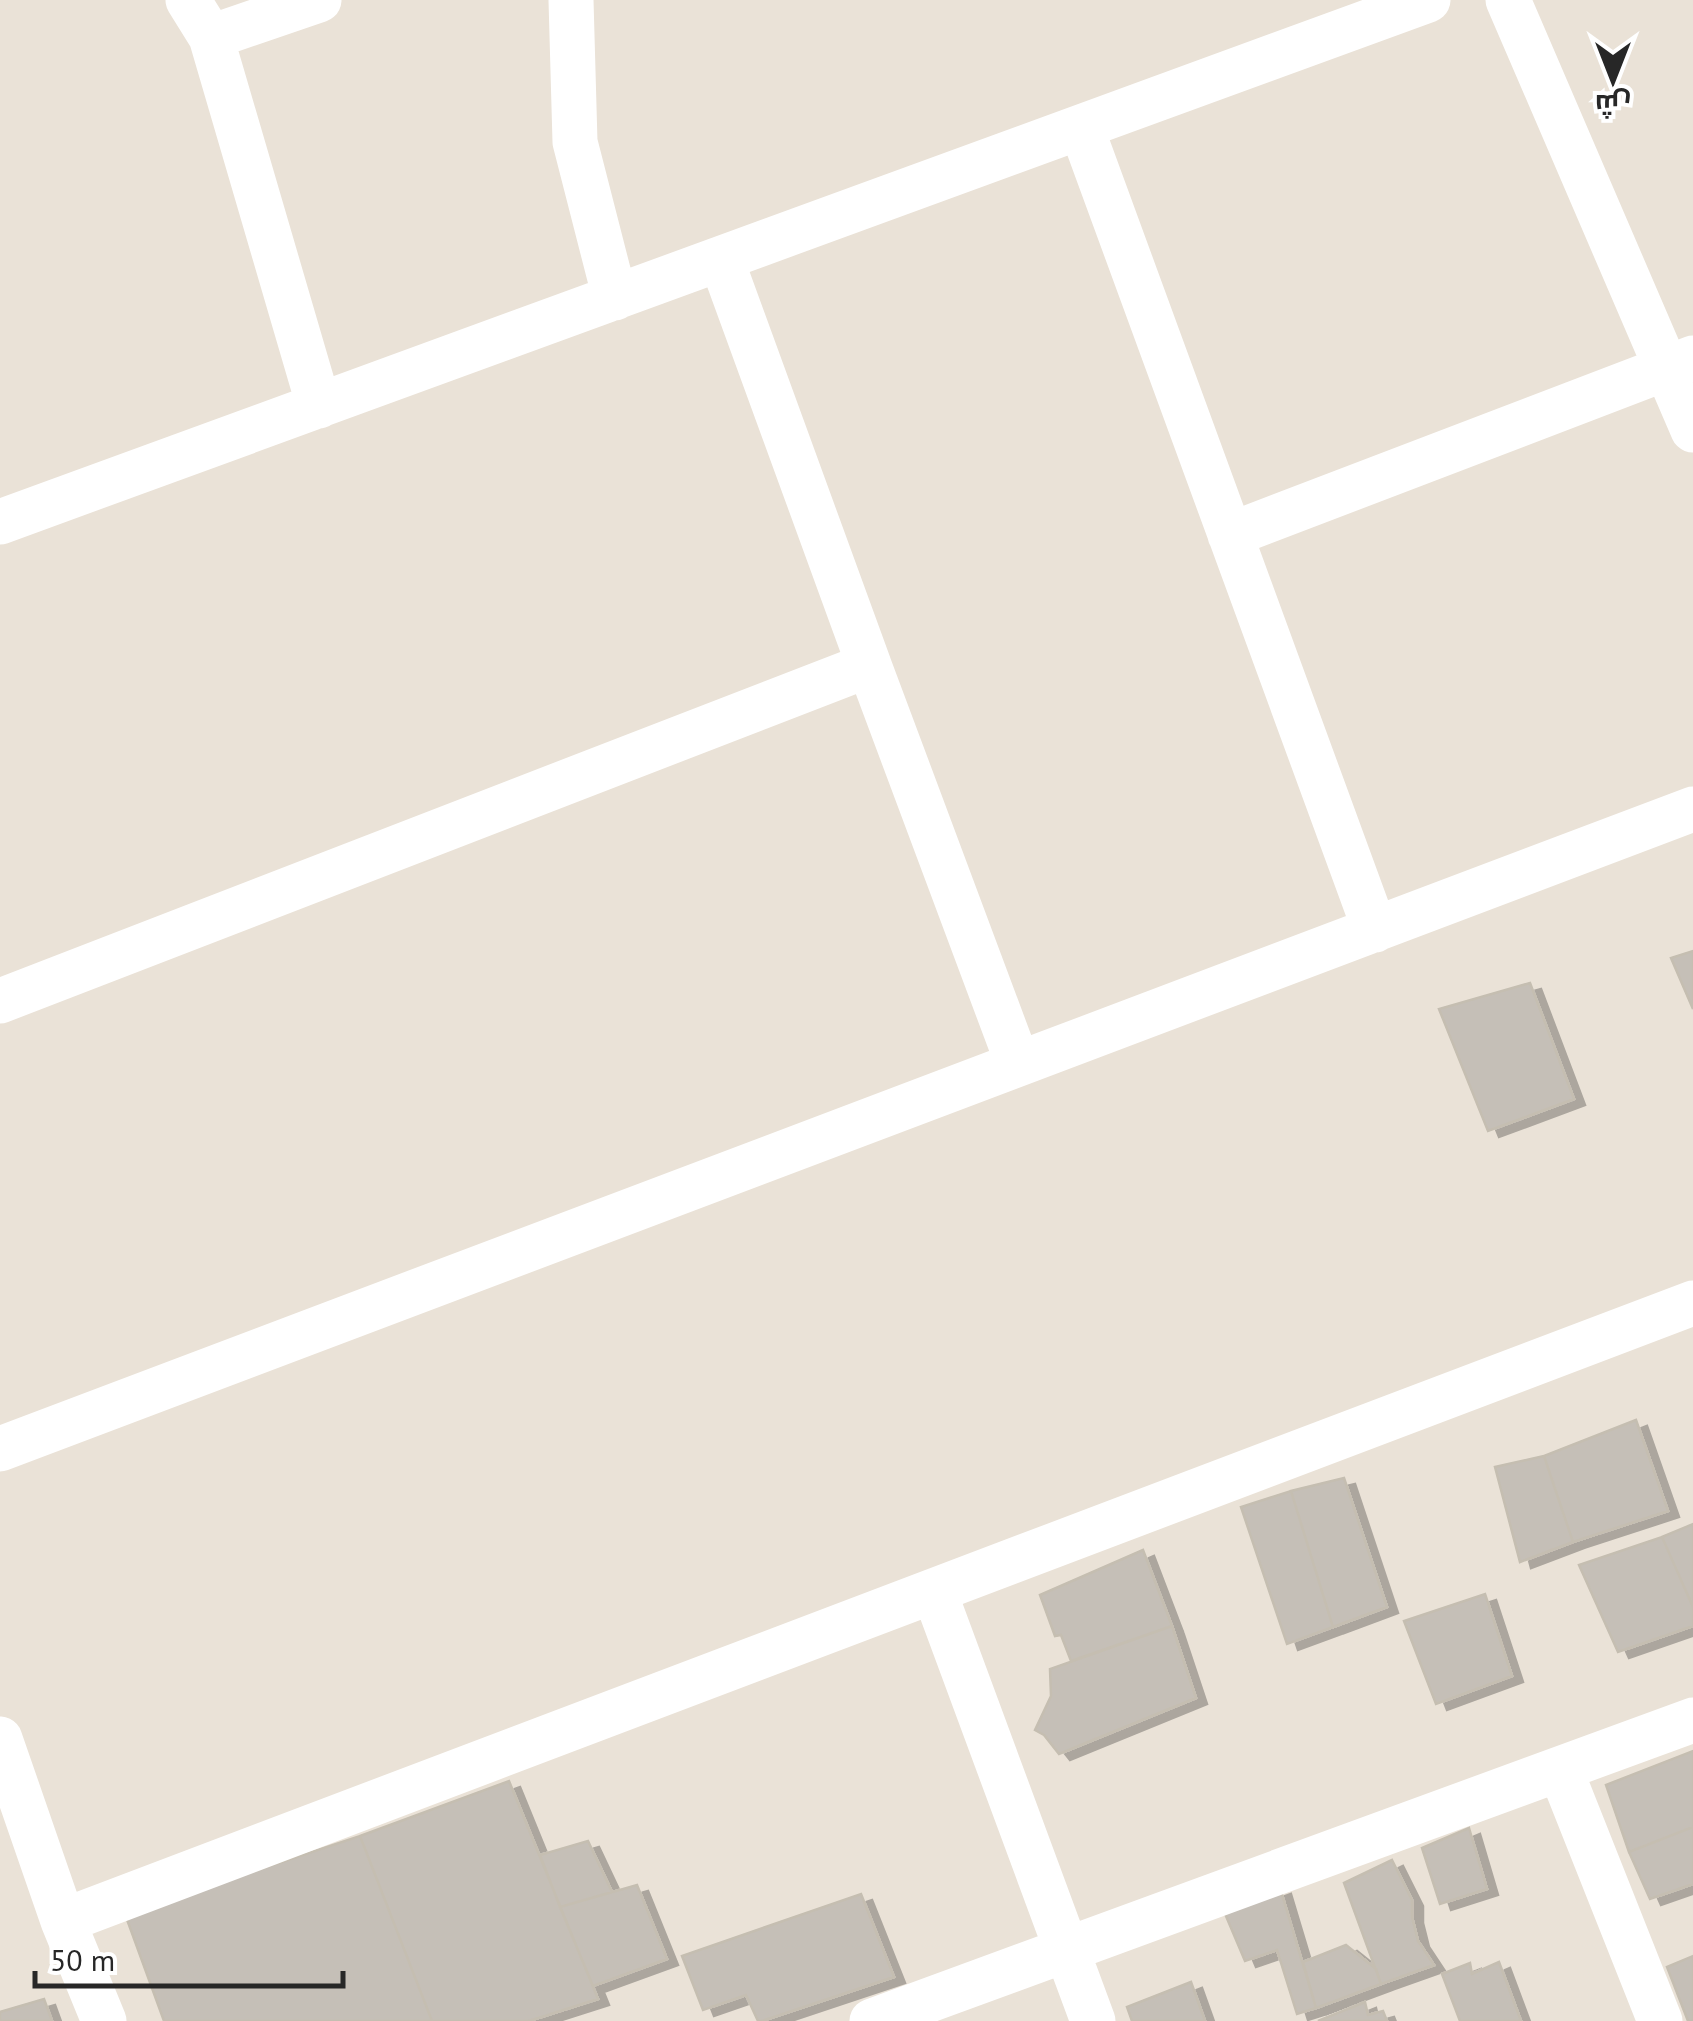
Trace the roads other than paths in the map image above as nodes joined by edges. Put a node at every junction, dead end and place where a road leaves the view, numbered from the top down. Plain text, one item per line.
1 (319, 0) edge
2 (571, 0) edge
3 (1428, 0) edge
4 (1508, 0) edge
5 (199, 18) edge
6 (1081, 127) junction
7 (721, 258) junction
8 (615, 298) junction
9 (1680, 363) edge
10 (319, 406) junction
11 (1693, 430) edge
12 (0, 522) edge
13 (1230, 535) junction
14 (869, 664) junction
15 (1693, 809) edge
16 (1375, 930) junction
17 (0, 1000) edge
18 (1018, 1064) junction
19 (1693, 1303) edge
20 (0, 1448) edge
21 (934, 1591) junction
22 (1693, 1720) edge
23 (0, 1739) edge
24 (1560, 1769) junction
25 (62, 1921) junction
26 (1067, 1950) junction
27 (104, 2021) edge
28 (872, 2021) edge
29 (1092, 2021) edge
30 (1660, 2021) edge

1 - 5 street
2 - 8 street
3 - 6 street
4 - 9 street
5 - 10 street
6 - 7 street
6 - 13 street
7 - 8 street
7 - 14 street
8 - 10 street
9 - 11 street
9 - 13 street
10 - 12 street
13 - 16 street
14 - 17 street
14 - 18 street
15 - 16 street
16 - 18 street
18 - 20 street
19 - 21 street
21 - 25 street
21 - 26 street
22 - 24 street
23 - 25 street
24 - 26 street
24 - 30 street
25 - 27 street
26 - 28 street
26 - 29 street

